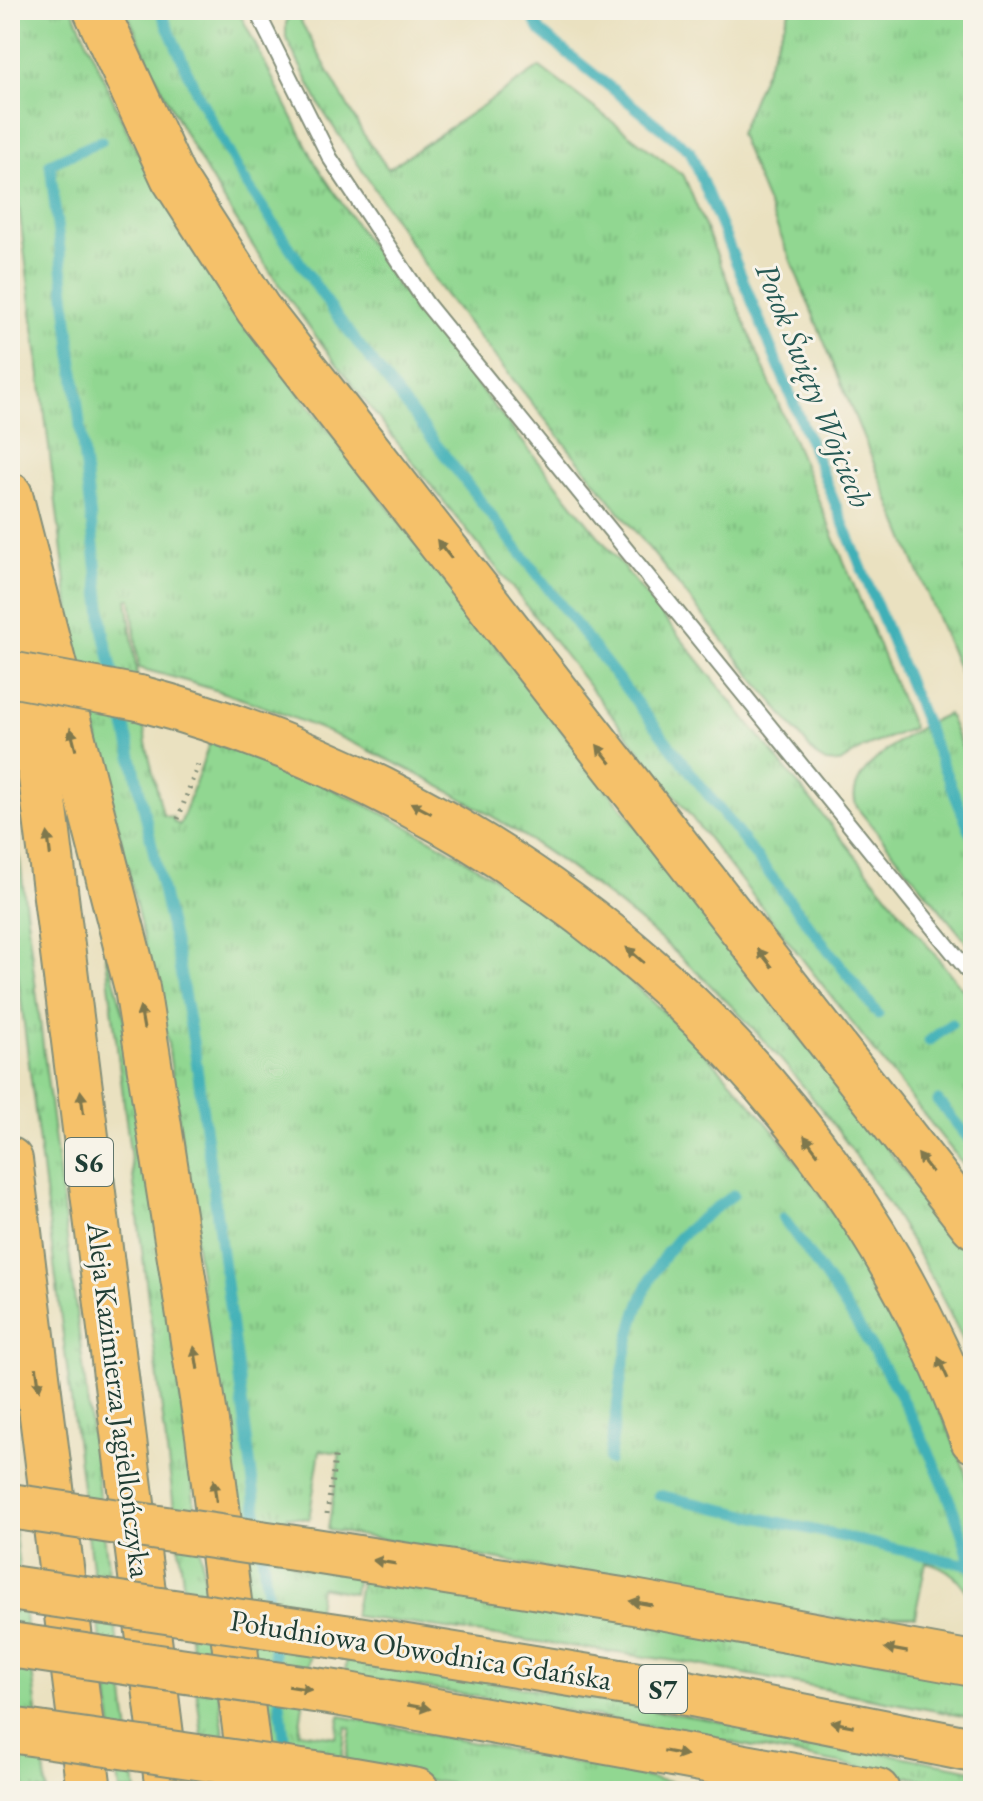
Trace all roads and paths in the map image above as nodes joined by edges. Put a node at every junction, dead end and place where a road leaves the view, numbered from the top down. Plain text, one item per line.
1 (96, 10) edge
2 (256, 10) edge
3 (10, 495) edge
4 (10, 534) edge
5 (10, 674) edge
6 (203, 751) dead end
7 (178, 819) dead end
8 (973, 977) edge
9 (10, 1160) edge
10 (973, 1225) edge
11 (973, 1440) edge
12 (336, 1451) dead end
13 (10, 1506) edge
14 (317, 1536) junction
15 (10, 1588) edge
16 (10, 1645) edge
17 (973, 1664) edge
18 (10, 1730) edge
19 (973, 1750) edge
20 (89, 1791) edge
21 (168, 1791) edge
22 (253, 1791) edge
23 (417, 1791) edge
24 (877, 1791) edge

10 -> 1 highway
2 - 8 lane
22 -> 3 highway
21 -> 4 highway, Aleja Kazimierza Jagiellończyka / S6
11 -> 5 highway, bridge
6 - 7 path
9 -> 20 highway
12 - 14 path
13 - 14 highway, bridge
17 -> 14 highway
19 -> 15 highway, Południowa Obwodnica Gdańska / S7, bridge
16 -> 24 highway, Południowa Obwodnica Gdańska / S7, bridge
18 - 23 highway, bridge

